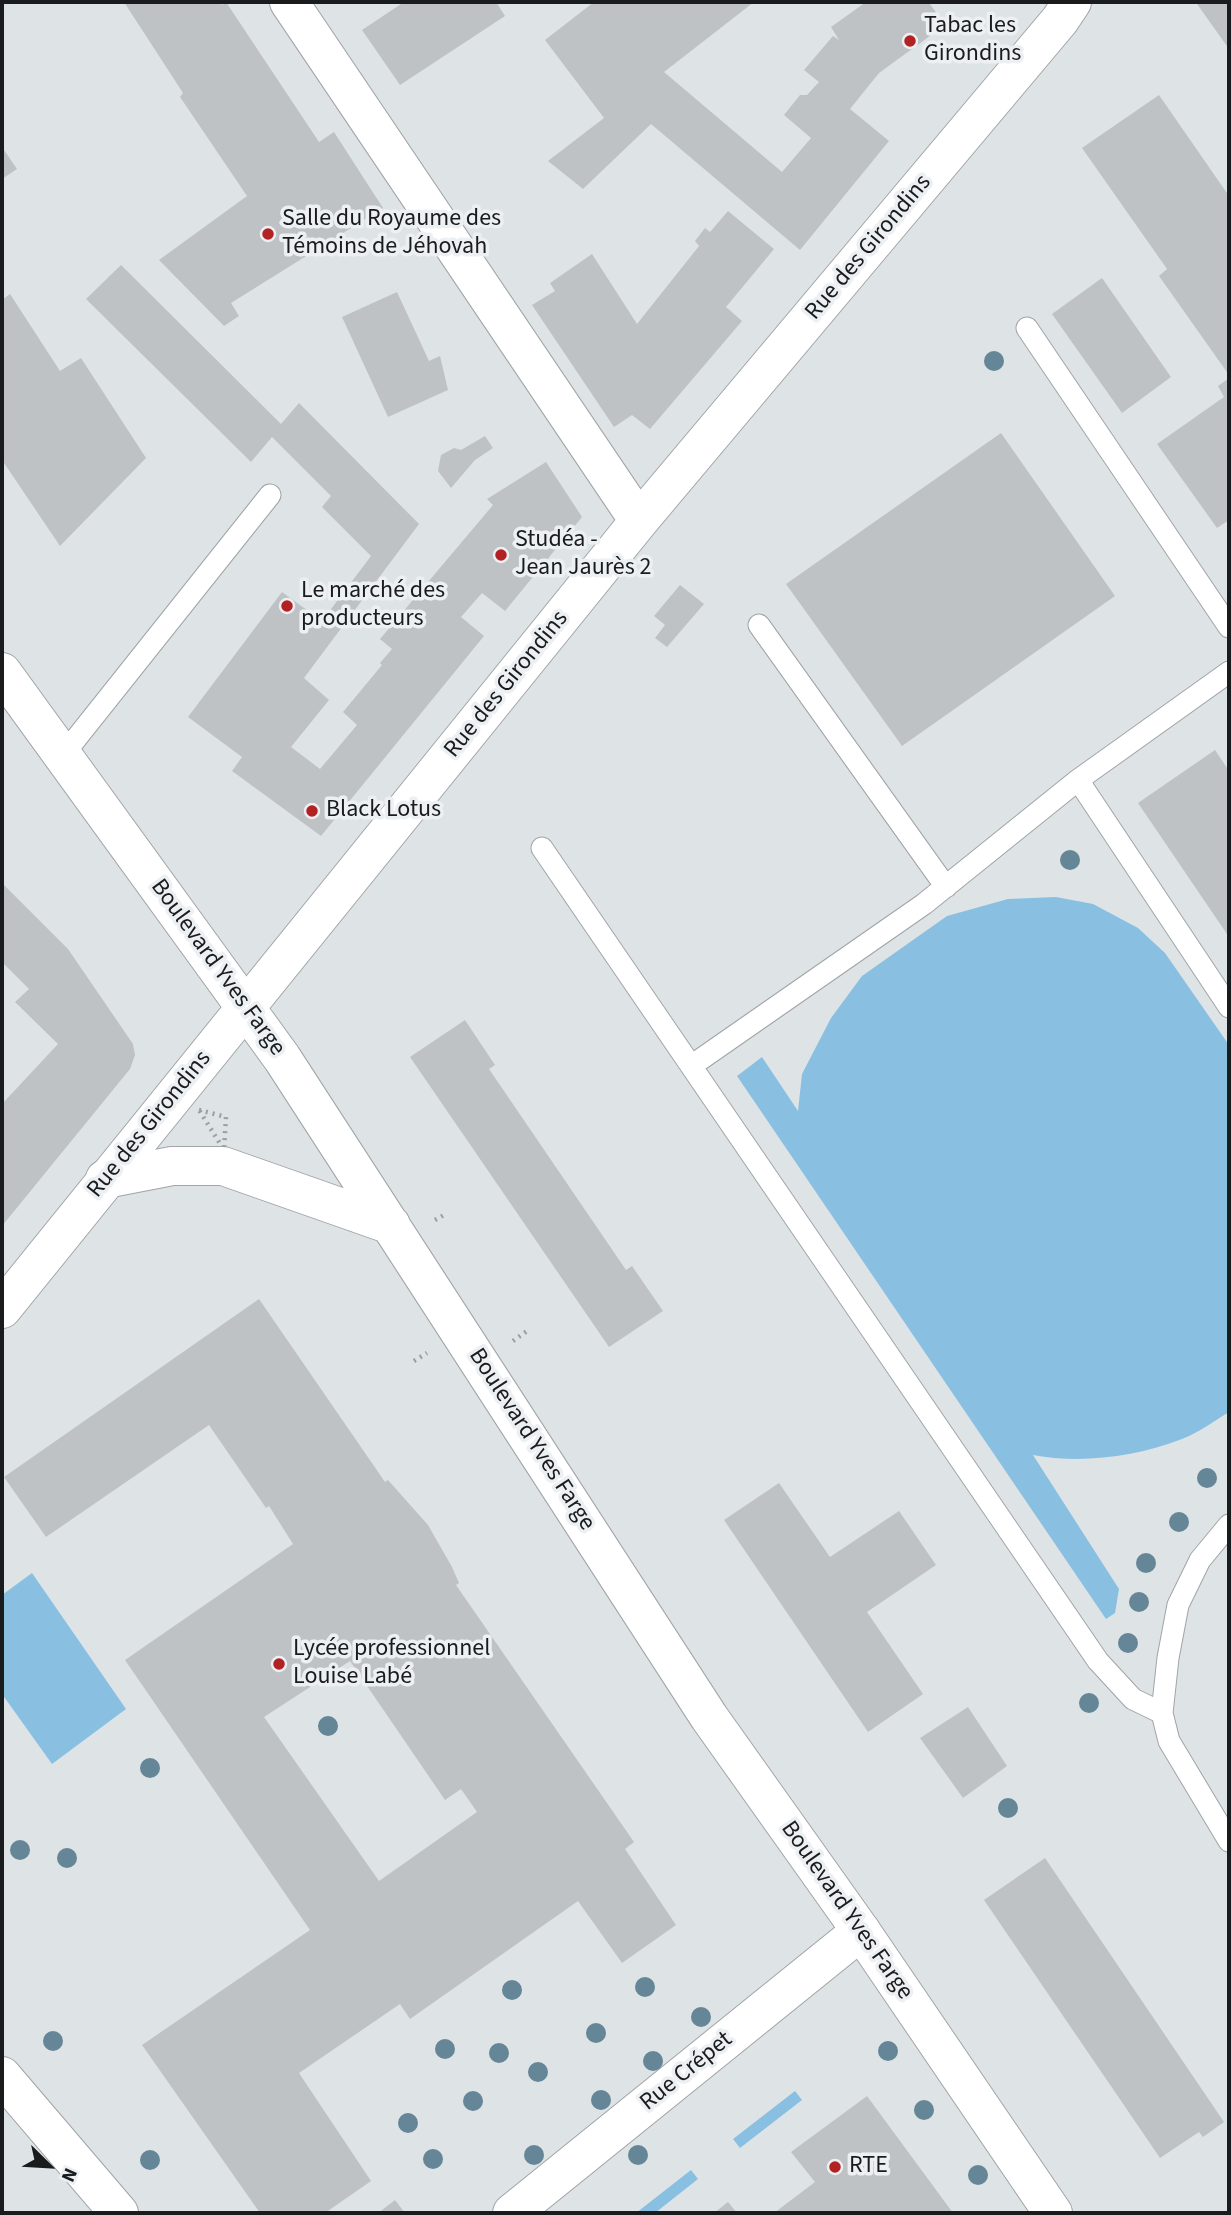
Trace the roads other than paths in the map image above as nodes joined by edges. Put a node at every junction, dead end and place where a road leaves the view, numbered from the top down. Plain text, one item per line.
1 (289, 2) edge
2 (1072, 2) edge
3 (1027, 328) dead end
4 (270, 495) dead end
5 (639, 522) junction
6 (759, 625) dead end
7 (1229, 627) edge
8 (2, 671) edge
9 (1229, 672) edge
10 (63, 755) junction
11 (1078, 780) junction
12 (542, 848) dead end
13 (946, 887) junction
14 (246, 1007) junction
15 (1229, 1007) edge
16 (691, 1066) junction
17 (105, 1179) junction
18 (391, 1225) junction
19 (2, 1309) edge
20 (1229, 1525) edge
21 (1162, 1713) junction
22 (1229, 1841) edge
23 (861, 1931) junction
24 (2, 2076) edge
25 (119, 2213) edge
26 (512, 2213) edge
27 (1054, 2213) edge

1 - 5 street
2 - 5 street, Rue des Girondins
3 - 7 lane
4 - 10 lane
5 - 14 street, Rue des Girondins
6 - 13 lane
8 - 10 street, Boulevard Yves Farge
9 - 11 lane
10 - 14 street, Boulevard Yves Farge
11 - 13 lane
11 - 15 lane
12 - 16 lane
13 - 16 lane
14 - 17 street, Rue des Girondins
14 - 18 street, Boulevard Yves Farge
16 - 21 lane
17 - 18 street
17 - 19 street, Rue des Girondins
18 - 23 street, Boulevard Yves Farge
20 - 21 lane
21 - 22 lane
23 - 26 street, Rue Crépet
23 - 27 street, Boulevard Yves Farge
24 - 25 street

